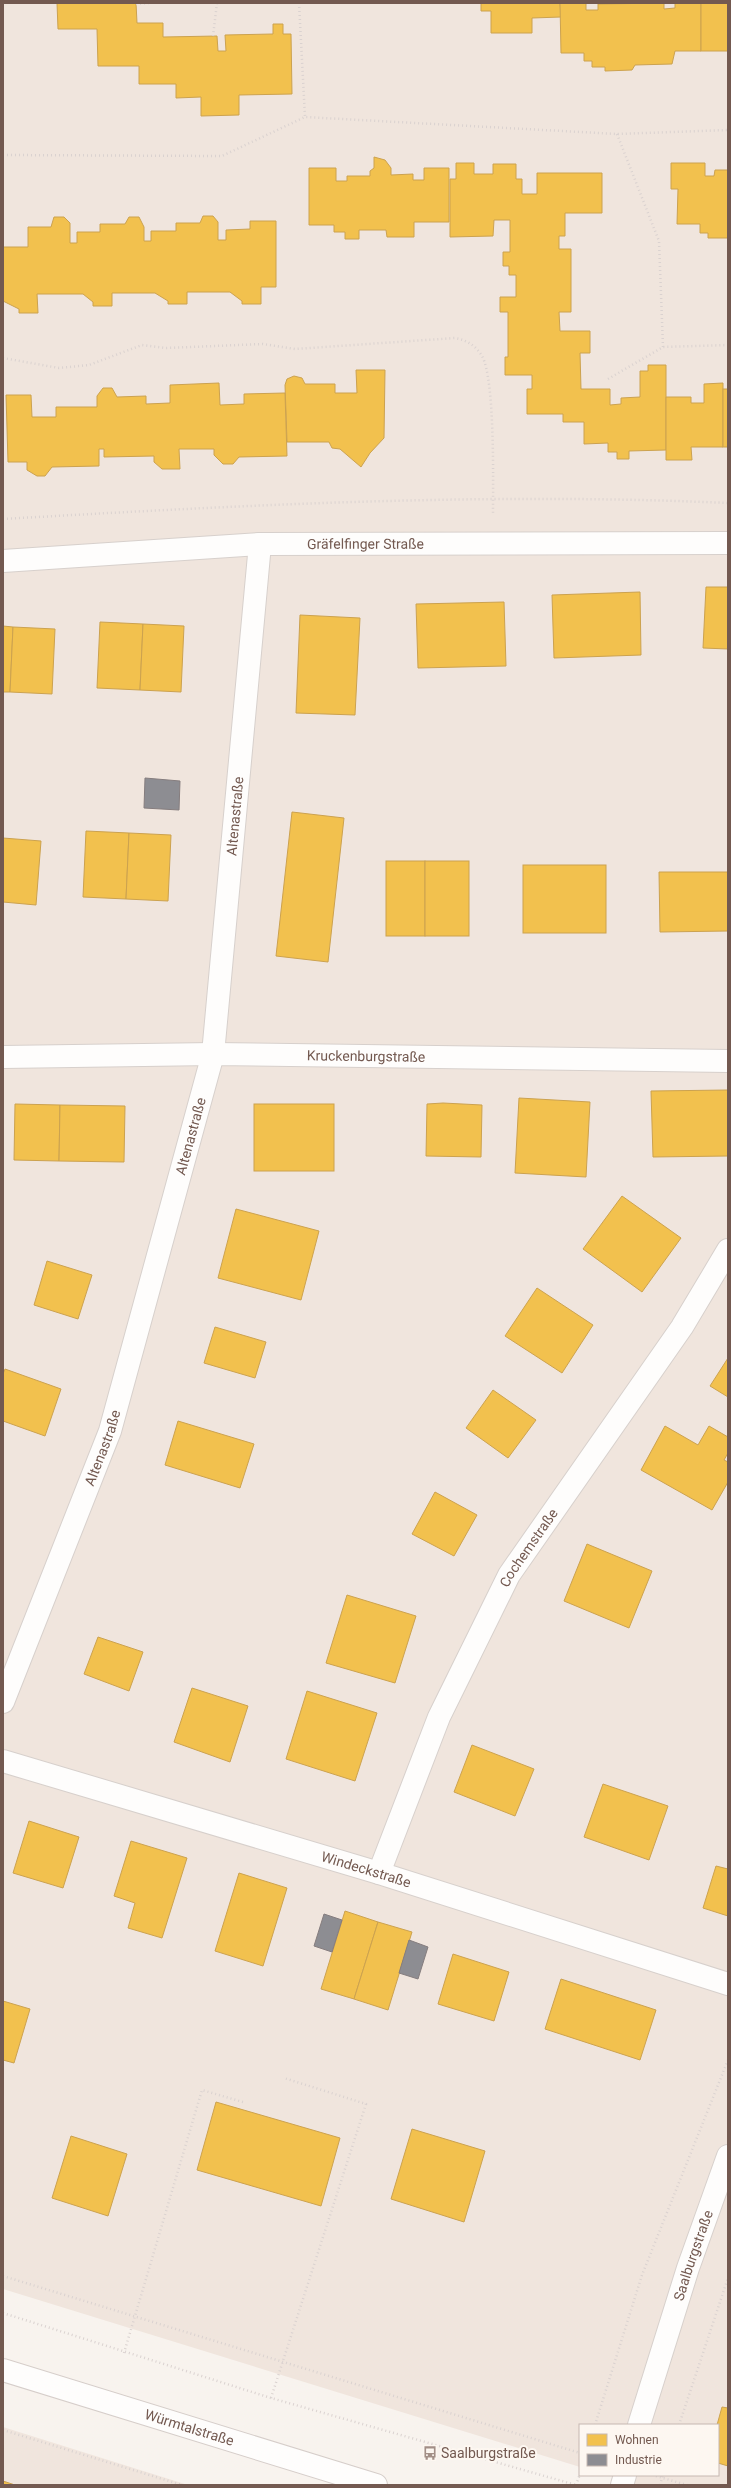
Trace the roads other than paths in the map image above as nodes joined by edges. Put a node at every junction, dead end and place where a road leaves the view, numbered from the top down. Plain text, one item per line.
1 (728, 543) edge
2 (260, 544) junction
3 (3, 561) edge
4 (213, 1054) junction
5 (3, 1057) edge
6 (728, 1061) edge
7 (728, 1250) edge
8 (3, 1702) edge
9 (3, 1761) edge
10 (379, 1873) junction
11 (728, 1984) edge
12 (728, 2156) edge
13 (3, 2370) edge
14 (639, 2424) edge
15 (376, 2485) edge

1 - 2 street, Gräfelfinger Straße
2 - 3 street, Gräfelfinger Straße
2 - 4 street, Altenastraße
4 - 5 street, Kruckenburgstraße
4 - 6 street, Kruckenburgstraße
4 - 8 street, Altenastraße
7 - 10 street, Cochemstraße
9 - 10 street, Windeckstraße
10 - 11 street, Windeckstraße
12 - 14 street, Saalburgstraße
13 - 15 street, Würmtalstraße

